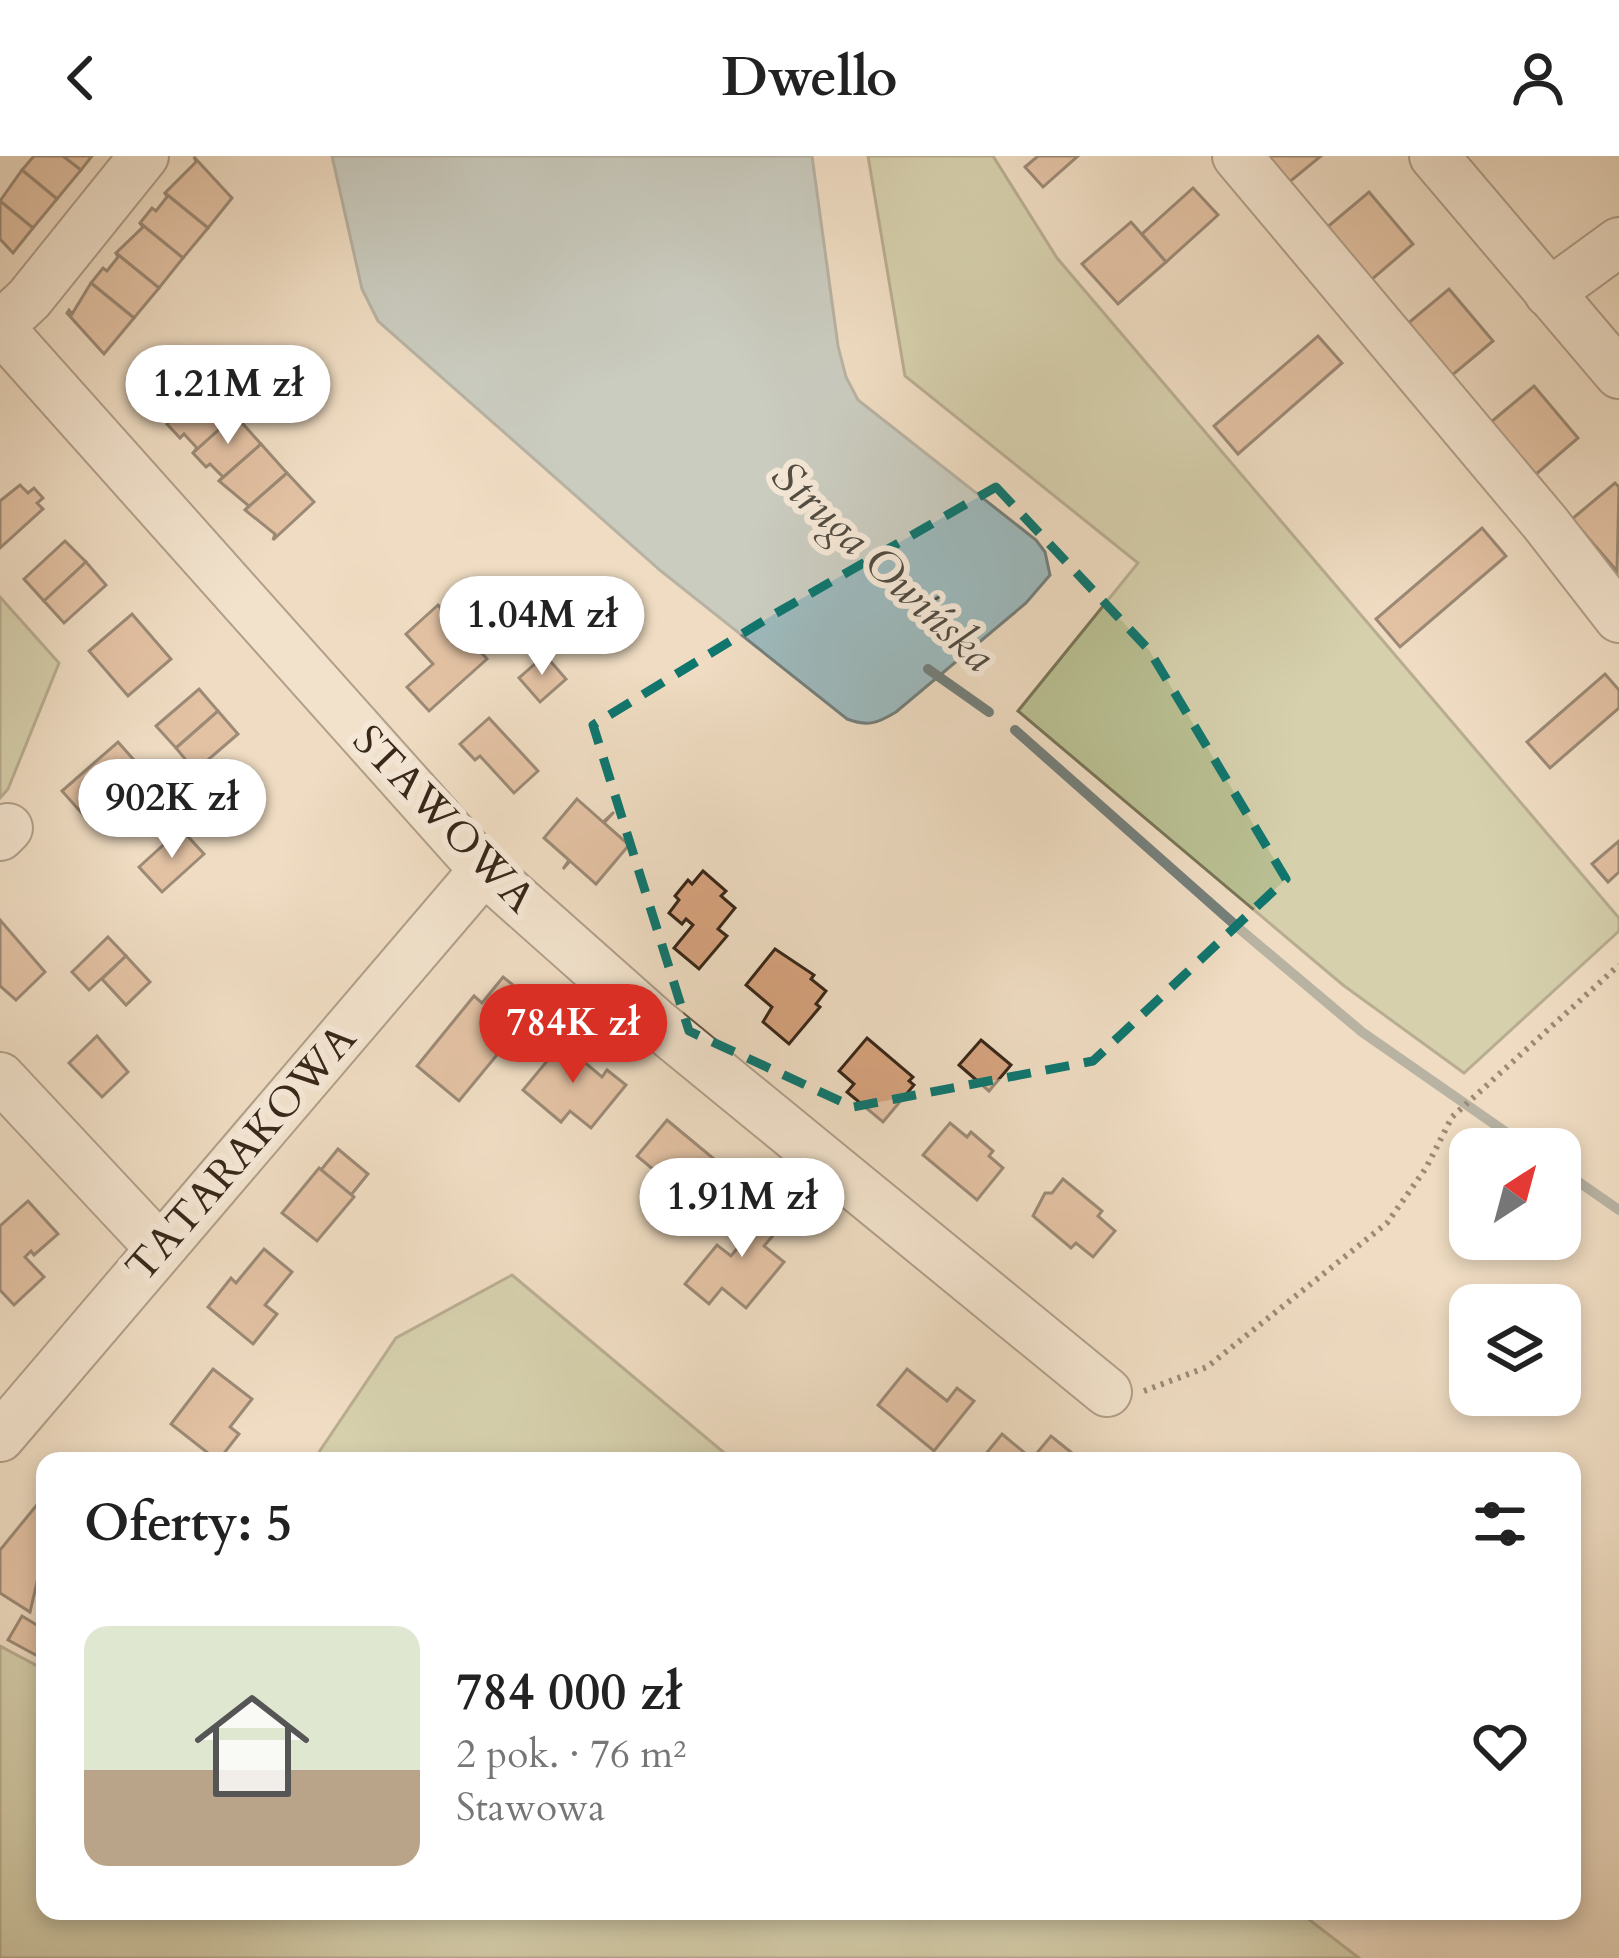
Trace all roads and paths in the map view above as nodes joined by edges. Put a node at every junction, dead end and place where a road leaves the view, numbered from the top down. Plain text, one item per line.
1 (144, 156) edge
2 (1237, 156) edge
3 (1434, 156) edge
4 (1619, 242) edge
5 (1549, 293) junction
6 (0, 327) edge
7 (1619, 374) edge
8 (1619, 618) edge
9 (484, 870) junction
10 (1619, 964) edge
11 (0, 1077) edge
12 (159, 1247) junction
13 (1107, 1392) joint
14 (0, 1438) edge

1 - 6 street
2 - 8 street
3 - 5 street
4 - 5 street
5 - 7 street
6 - 9 street, STAWOWA
9 - 12 street, TATARAKOWA
9 - 13 street, STAWOWA
10 - 13 path
11 - 12 street
12 - 14 street, TATARAKOWA

